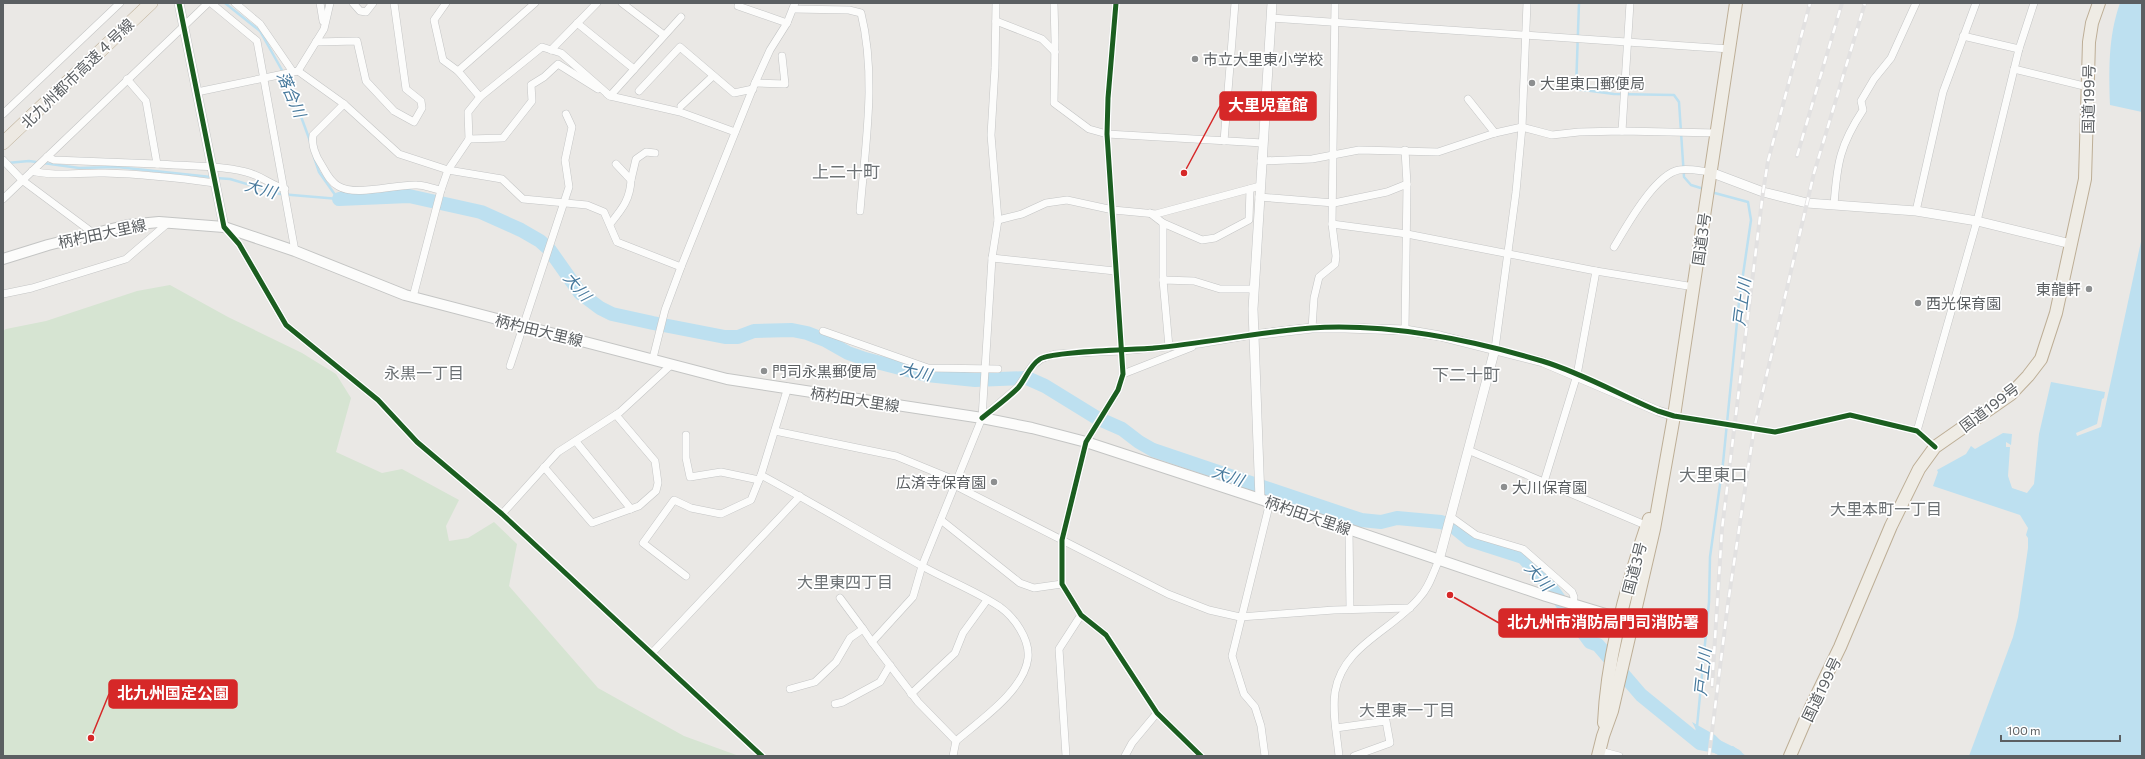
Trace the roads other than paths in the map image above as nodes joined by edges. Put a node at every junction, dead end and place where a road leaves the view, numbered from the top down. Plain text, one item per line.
1 (138, 3) edge
2 (151, 3) edge
3 (179, 3) edge
4 (208, 3) edge
5 (212, 3) edge
6 (235, 3) edge
7 (320, 3) edge
8 (330, 3) edge
9 (353, 3) edge
10 (373, 3) edge
11 (394, 3) edge
12 (446, 3) edge
13 (536, 3) edge
14 (597, 3) edge
15 (622, 3) edge
16 (739, 3) edge
17 (996, 3) edge
18 (1054, 3) edge
19 (1116, 3) edge
20 (1235, 3) edge
21 (1272, 3) edge
22 (1335, 3) edge
23 (1527, 3) edge
24 (1630, 3) edge
25 (1736, 3) edge
26 (1916, 3) edge
27 (1976, 3) edge
28 (2034, 3) edge
29 (2099, 3) edge
30 (117, 4) edge
31 (794, 6) edge
32 (681, 16) dead end
33 (1271, 18) junction
34 (996, 20) junction
35 (578, 23) junction
36 (787, 23) junction
37 (1335, 23) junction
38 (184, 27) junction
39 (324, 29) junction
40 (664, 35) junction
41 (1525, 36) junction
42 (1963, 36) junction
43 (316, 42) junction
44 (1628, 43) junction
45 (1730, 49) junction
46 (2019, 49) junction
47 (551, 50) junction
48 (1055, 52) junction
49 (782, 56) dead end
50 (634, 69) junction
51 (2014, 69) junction
52 (458, 71) junction
53 (295, 72) junction
54 (713, 76) junction
55 (127, 79) junction
56 (264, 79) junction
57 (754, 86) junction
58 (2088, 87) junction
59 (639, 91) dead end
60 (197, 92) junction
61 (610, 96) junction
62 (480, 97) junction
63 (1468, 99) dead end
64 (344, 104) junction
65 (681, 106) dead end
66 (3, 114) edge
67 (566, 114) dead end
68 (1522, 128) junction
69 (1622, 131) junction
70 (3, 132) edge
71 (735, 132) junction
72 (1495, 133) junction
73 (1716, 133) junction
74 (1107, 134) junction
75 (469, 139) junction
76 (1224, 141) junction
77 (3, 143) edge
78 (1262, 143) junction
79 (1405, 150) junction
80 (655, 153) dead end
81 (1334, 156) junction
82 (47, 157) junction
83 (3, 160) edge
84 (1261, 161) junction
85 (157, 164) junction
86 (616, 164) dead end
87 (212, 169) junction
88 (448, 170) junction
89 (32, 171) junction
90 (1710, 172) junction
91 (22, 180) junction
92 (631, 180) junction
93 (215, 182) junction
94 (1407, 184) junction
95 (1260, 186) junction
96 (1250, 188) junction
97 (285, 189) junction
98 (441, 190) junction
99 (1259, 197) junction
100 (3, 199) edge
101 (1334, 203) junction
102 (563, 204) junction
103 (1834, 205) junction
104 (1113, 210) junction
105 (860, 211) dead end
106 (1916, 211) junction
107 (1149, 213) junction
108 (998, 220) junction
109 (1977, 221) junction
110 (168, 223) junction
111 (1163, 223) junction
112 (610, 224) junction
113 (1332, 224) junction
114 (224, 227) junction
115 (93, 233) junction
116 (1407, 234) junction
117 (2071, 244) junction
118 (1614, 247) dead end
119 (295, 251) junction
120 (1509, 253) junction
121 (992, 258) junction
122 (3, 259) edge
123 (681, 267) junction
124 (1115, 271) junction
125 (1596, 271) junction
126 (1162, 280) junction
127 (1694, 287) junction
128 (1254, 289) junction
129 (3, 294) edge
130 (413, 297) junction
131 (522, 326) junction
132 (1312, 328) junction
133 (1405, 330) junction
134 (823, 331) dead end
135 (1252, 335) junction
136 (1199, 344) junction
137 (1168, 347) junction
138 (1495, 350) junction
139 (1121, 351) junction
140 (653, 358) junction
141 (671, 364) junction
142 (510, 366) dead end
143 (998, 368) dead end
144 (986, 369) junction
145 (1123, 374) junction
146 (1577, 375) junction
147 (788, 387) junction
148 (616, 415) junction
149 (1674, 416) junction
150 (982, 418) junction
151 (775, 431) junction
152 (1917, 431) junction
153 (686, 435) dead end
154 (1086, 442) junction
155 (578, 444) dead end
156 (1935, 447) junction
157 (1468, 450) junction
158 (544, 467) junction
159 (760, 477) junction
160 (1544, 482) junction
161 (957, 483) junction
162 (800, 496) junction
163 (1260, 499) junction
164 (1270, 502) junction
165 (631, 509) junction
166 (502, 514) junction
167 (1451, 518) junction
168 (941, 520) junction
169 (1650, 527) junction
170 (1349, 529) junction
171 (1062, 540) junction
172 (1439, 560) junction
173 (922, 566) junction
174 (686, 576) dead end
175 (1062, 584) junction
176 (840, 598) dead end
177 (987, 600) junction
178 (1573, 605) junction
179 (1410, 608) junction
180 (1350, 609) junction
181 (1081, 616) junction
182 (1240, 617) junction
183 (1626, 621) junction
184 (863, 629) junction
185 (872, 642) junction
186 (653, 652) junction
187 (890, 665) junction
188 (790, 689) dead end
189 (911, 694) junction
190 (835, 704) dead end
191 (1157, 713) junction
192 (1336, 728) junction
193 (1603, 736) junction
194 (956, 741) junction
195 (1599, 754) edge
196 (762, 756) edge
197 (953, 756) edge
198 (1066, 756) edge
199 (1125, 756) edge
200 (1201, 756) edge
201 (1264, 756) edge
202 (1339, 756) edge
203 (1354, 756) edge
204 (1619, 756) edge
205 (1790, 756) edge

1 - 70 highway, 北九州都市高速４号線
2 - 77 highway, 北九州都市高速４号線
3 - 38 street
4 - 38 street
5 - 56 street
6 - 53 street
7 - 39 street
8 - 39 street
9 - 10 street
11 - 43 street
12 - 52 street
13 - 52 street
14 - 35 street
15 - 40 street
16 - 36 street
17 - 34 street
18 - 48 street
19 - 74 street
20 - 76 street
21 - 33 street
22 - 37 street
23 - 41 street
24 - 44 street
25 - 45 highway, 国道3号
26 - 103 street
27 - 42 street
28 - 46 street
29 - 58 highway, 国道199号
30 - 66 street
31 - 36 street
31 - 105 street
32 - 40 street
33 - 37 street
33 - 78 street
34 - 48 street
34 - 108 street
35 - 47 street
35 - 50 street
36 - 57 street
37 - 41 street
37 - 81 street
38 - 55 street
38 - 60 street
39 - 43 street
40 - 50 street
41 - 44 street
41 - 68 street
42 - 46 street
42 - 106 street
43 - 53 street
44 - 45 street
44 - 69 street
45 - 73 highway, 国道3号
46 - 51 street
47 - 61 street
47 - 62 street
48 - 74 street
49 - 57 street
50 - 61 street
51 - 58 street
51 - 109 street
52 - 62 street
53 - 56 street
53 - 64 street
54 - 57 street
54 - 59 street
54 - 65 street
55 - 82 street
55 - 85 street
56 - 60 street
56 - 97 street
57 - 71 street
58 - 117 highway, 国道199号
60 - 87 street
61 - 71 street
61 - 75 street
62 - 75 street
63 - 72 street
64 - 88 street
64 - 98 street
67 - 102 street
68 - 69 street
68 - 72 street
68 - 120 street
69 - 73 street
71 - 123 street
72 - 79 street
73 - 90 highway, 国道3号
74 - 76 street
74 - 104 street
75 - 88 street
76 - 78 street
78 - 84 street
79 - 81 street
79 - 94 street
80 - 92 street
81 - 84 street
81 - 101 street
82 - 85 street
82 - 89 street
83 - 91 street
84 - 95 street
85 - 87 street
86 - 92 street
87 - 93 street
87 - 97 street
88 - 98 street
88 - 102 street
89 - 91 street
89 - 93 street
90 - 103 street
90 - 118 street
90 - 127 highway, 国道3号
91 - 100 street
91 - 115 street
92 - 112 street
93 - 114 street
94 - 101 street
94 - 116 street
95 - 96 street
95 - 99 street
96 - 107 street
96 - 111 street
97 - 119 street
98 - 130 street
99 - 101 street
99 - 128 street
101 - 113 street
102 - 112 street
102 - 131 street
103 - 106 street
104 - 107 street
104 - 108 street
104 - 124 street
106 - 109 street
107 - 111 street
108 - 121 street
109 - 117 street
109 - 152 street
110 - 114 main road, 柄杓田大里線
110 - 115 main road, 柄杓田大里線
110 - 129 street
111 - 126 street
112 - 123 street
113 - 116 street
113 - 132 street
114 - 119 main road, 柄杓田大里線
114 - 166 street
115 - 122 main road, 柄杓田大里線
116 - 120 street
116 - 133 street
117 - 156 highway, 国道199号
119 - 130 main road, 柄杓田大里線
120 - 125 street
120 - 138 street
121 - 124 street
121 - 144 street
123 - 140 street
124 - 139 street
125 - 127 street
125 - 146 street
126 - 128 street
126 - 137 street
127 - 149 highway, 国道3号
128 - 135 street
130 - 131 main road, 柄杓田大里線
131 - 140 main road, 柄杓田大里線
131 - 142 street
132 - 133 street
132 - 135 street
133 - 138 street
134 - 144 street
135 - 136 street
135 - 163 street
136 - 137 street
136 - 145 street
137 - 139 street
138 - 146 street
138 - 157 street
139 - 145 street
139 - 150 street
140 - 141 main road, 柄杓田大里線
141 - 147 main road, 柄杓田大里線
141 - 148 street
143 - 144 street
144 - 150 street
145 - 154 street
146 - 149 street
146 - 160 street
147 - 150 main road, 柄杓田大里線
147 - 151 street
148 - 158 street
148 - 165 street
149 - 152 street
149 - 169 highway, 国道3号
150 - 154 main road, 柄杓田大里線
150 - 161 street
151 - 159 street
151 - 161 street
152 - 156 street
153 - 159 street
154 - 163 main road, 柄杓田大里線
154 - 171 street
155 - 165 street
156 - 205 highway, 国道199号
157 - 160 street
157 - 167 street
158 - 165 street
158 - 166 street
159 - 162 street
159 - 174 street
160 - 169 street
161 - 168 street
161 - 171 street
162 - 173 street
162 - 186 street
163 - 164 main road, 柄杓田大里線
164 - 170 main road, 柄杓田大里線
164 - 182 street
166 - 186 street
167 - 172 street
167 - 178 street
168 - 173 street
168 - 175 street
169 - 183 highway, 国道3号
170 - 172 main road, 柄杓田大里線
170 - 180 street
171 - 175 street
171 - 182 street
172 - 178 main road, 柄杓田大里線
172 - 179 street
173 - 177 street
173 - 185 street
175 - 181 street
176 - 184 street
177 - 189 street
177 - 194 street
178 - 183 main road, 柄杓田大里線
179 - 180 street
179 - 192 street
180 - 182 street
181 - 191 street
181 - 198 street
182 - 201 street
183 - 193 highway, 国道3号
183 - 193 highway, 国道3号
184 - 185 street
184 - 188 street
185 - 187 street
186 - 196 street
187 - 189 street
187 - 190 street
189 - 194 street
191 - 199 street
191 - 200 street
192 - 202 street
192 - 203 street
193 - 195 highway, 国道3号
194 - 197 street
195 - 204 street

